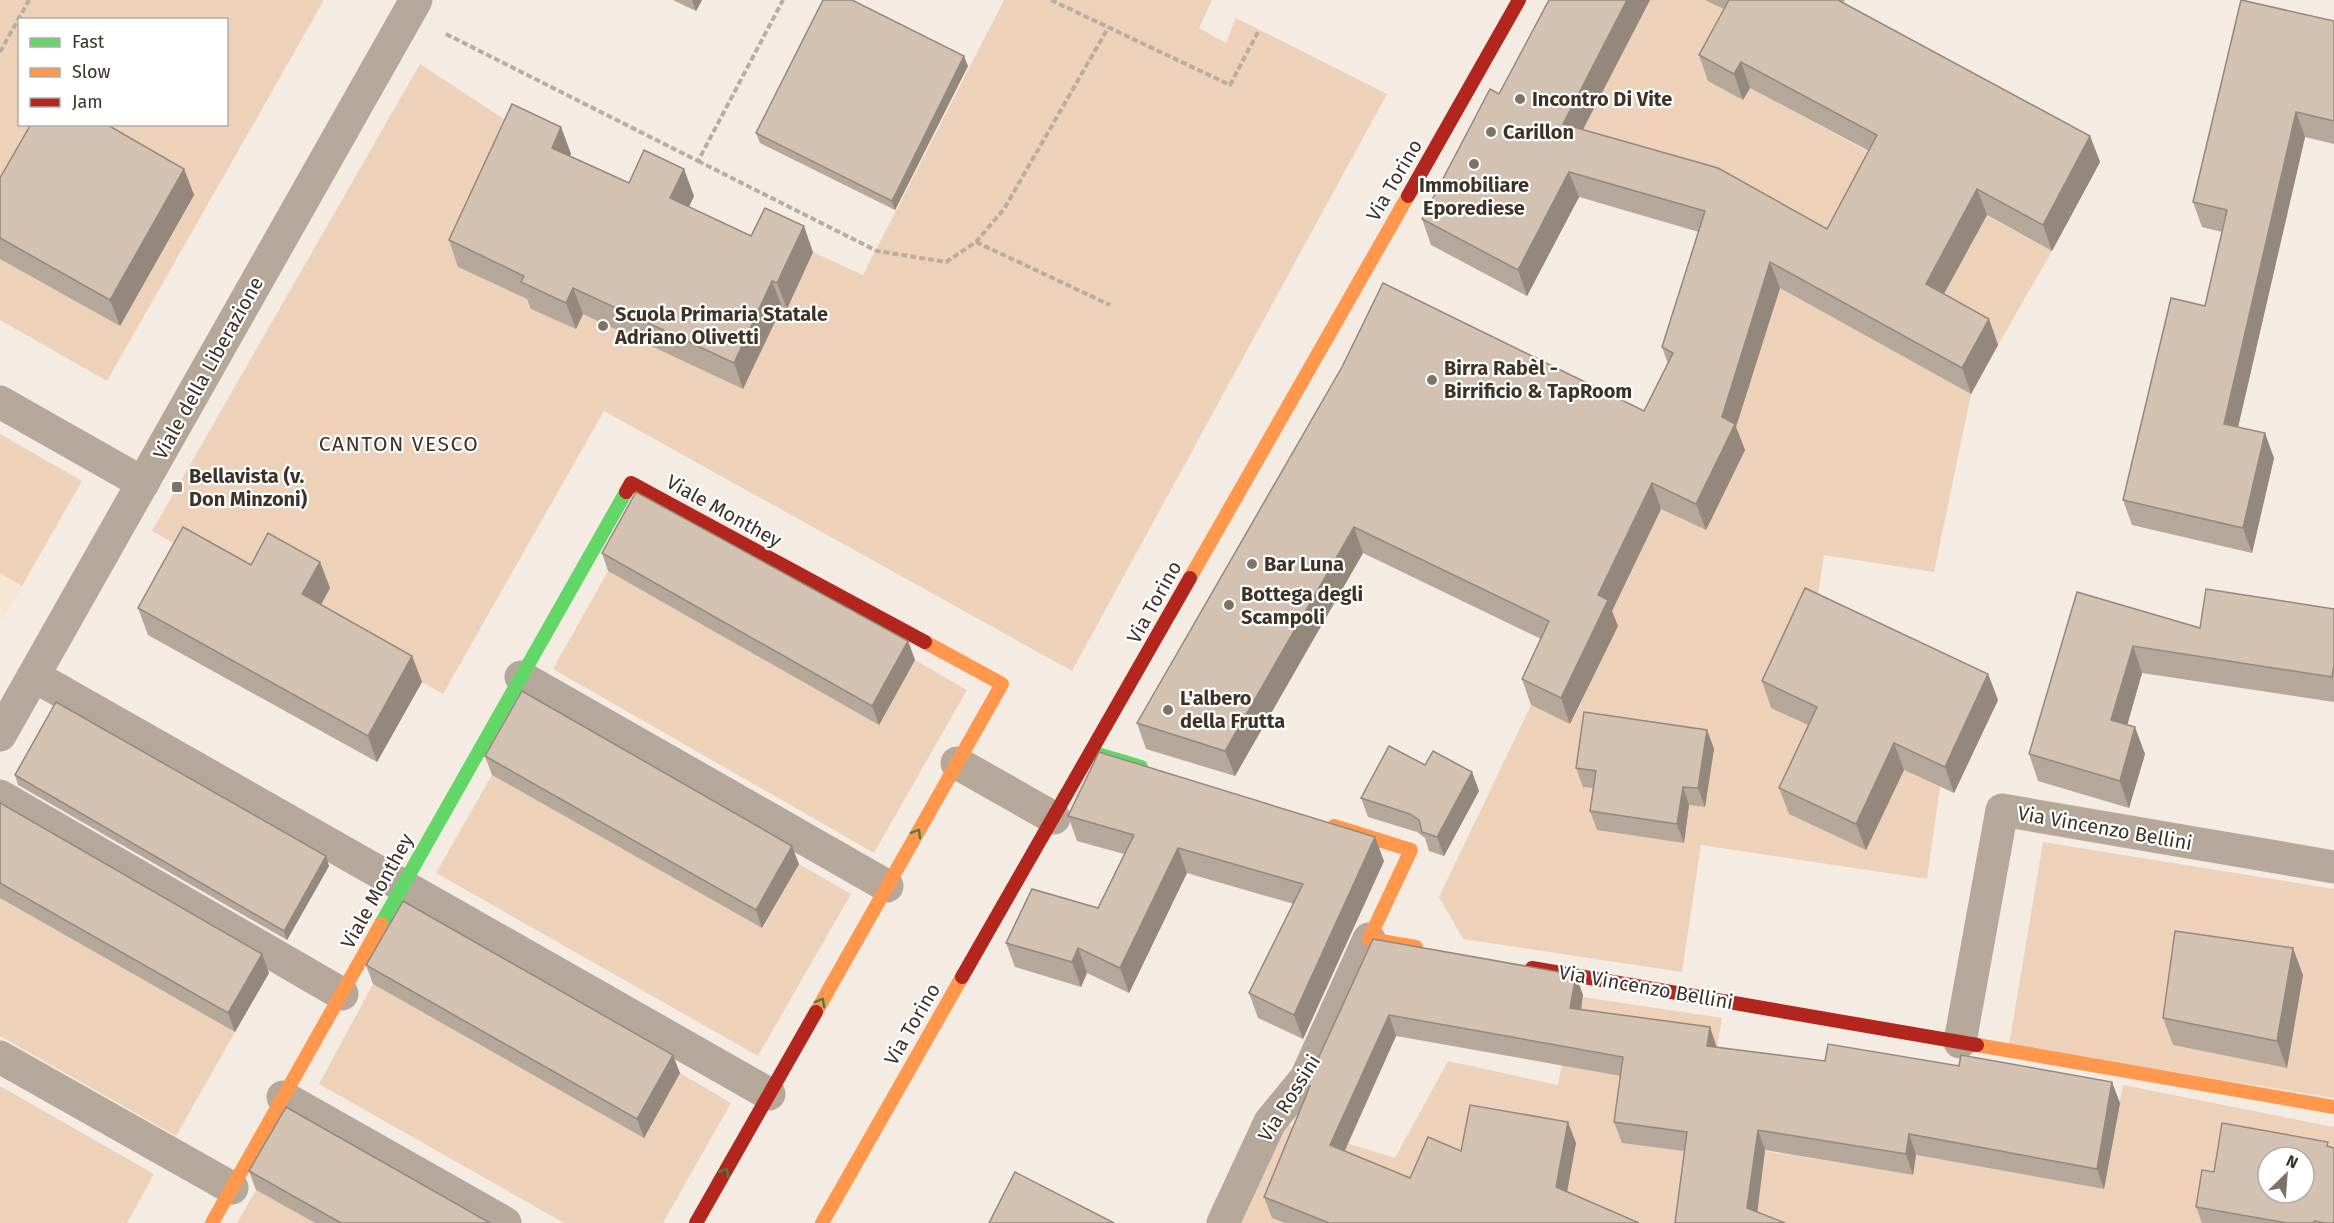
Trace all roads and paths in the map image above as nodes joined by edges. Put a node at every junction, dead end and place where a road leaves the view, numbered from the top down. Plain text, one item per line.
1 (29, 0) edge
2 (416, 0) edge
3 (783, 0) edge
4 (1051, 0) edge
5 (1519, 0) edge
6 (19, 18) edge
7 (18, 20) edge
8 (1108, 28) junction
9 (1259, 30) dead end
10 (439, 31) dead end
11 (0, 52) edge
12 (698, 161) junction
13 (976, 242) junction
14 (1110, 305) dead end
15 (0, 402) edge
16 (143, 483) junction
17 (34, 676) junction
18 (520, 677) junction
19 (0, 735) edge
20 (1091, 752) junction
21 (957, 763) junction
22 (1160, 773) edge
23 (0, 796) edge
24 (1054, 818) junction
25 (1320, 822) edge
26 (2334, 867) edge
27 (402, 886) junction
28 (887, 886) junction
29 (1369, 939) junction
30 (1428, 950) edge
31 (1523, 966) edge
32 (342, 994) junction
33 (1960, 1042) junction
34 (0, 1057) edge
35 (769, 1095) junction
36 (283, 1097) junction
37 (2334, 1107) edge
38 (232, 1188) junction
39 (212, 1223) edge
40 (505, 1223) edge
41 (696, 1223) edge
42 (822, 1223) edge
43 (1223, 1223) edge

1 - 6 path
2 - 16 street, Viale della Liberazione
3 - 12 path
4 - 8 path
5 - 20 street, Via Torino
7 - 11 path
8 - 9 path
8 - 13 path
10 - 12 path
12 - 13 path
13 - 14 path
15 - 16 street
16 - 17 street, Viale della Liberazione
17 - 19 street, Viale della Liberazione
17 - 27 street
18 - 21 street, Viale Monthey
18 - 27 street, Viale Monthey
18 - 28 street
20 - 22 street
20 - 24 street, Via Torino
21 - 24 street
28 -> 21 street, Viale Monthey
23 - 32 street
24 - 42 street, Via Torino
25 - 29 street
26 - 33 street, Via Vincenzo Bellini
27 - 32 street, Viale Monthey
27 - 35 street
35 -> 28 street, Viale Monthey
29 - 30 street
29 - 43 street, Via Rossini
31 - 33 street, Via Vincenzo Bellini
32 - 36 street, Viale Monthey
33 - 37 street, Via Vincenzo Bellini
34 - 38 street
41 -> 35 street, Viale Monthey
36 - 38 street, Viale Monthey
36 - 40 street
38 - 39 street, Viale Monthey

